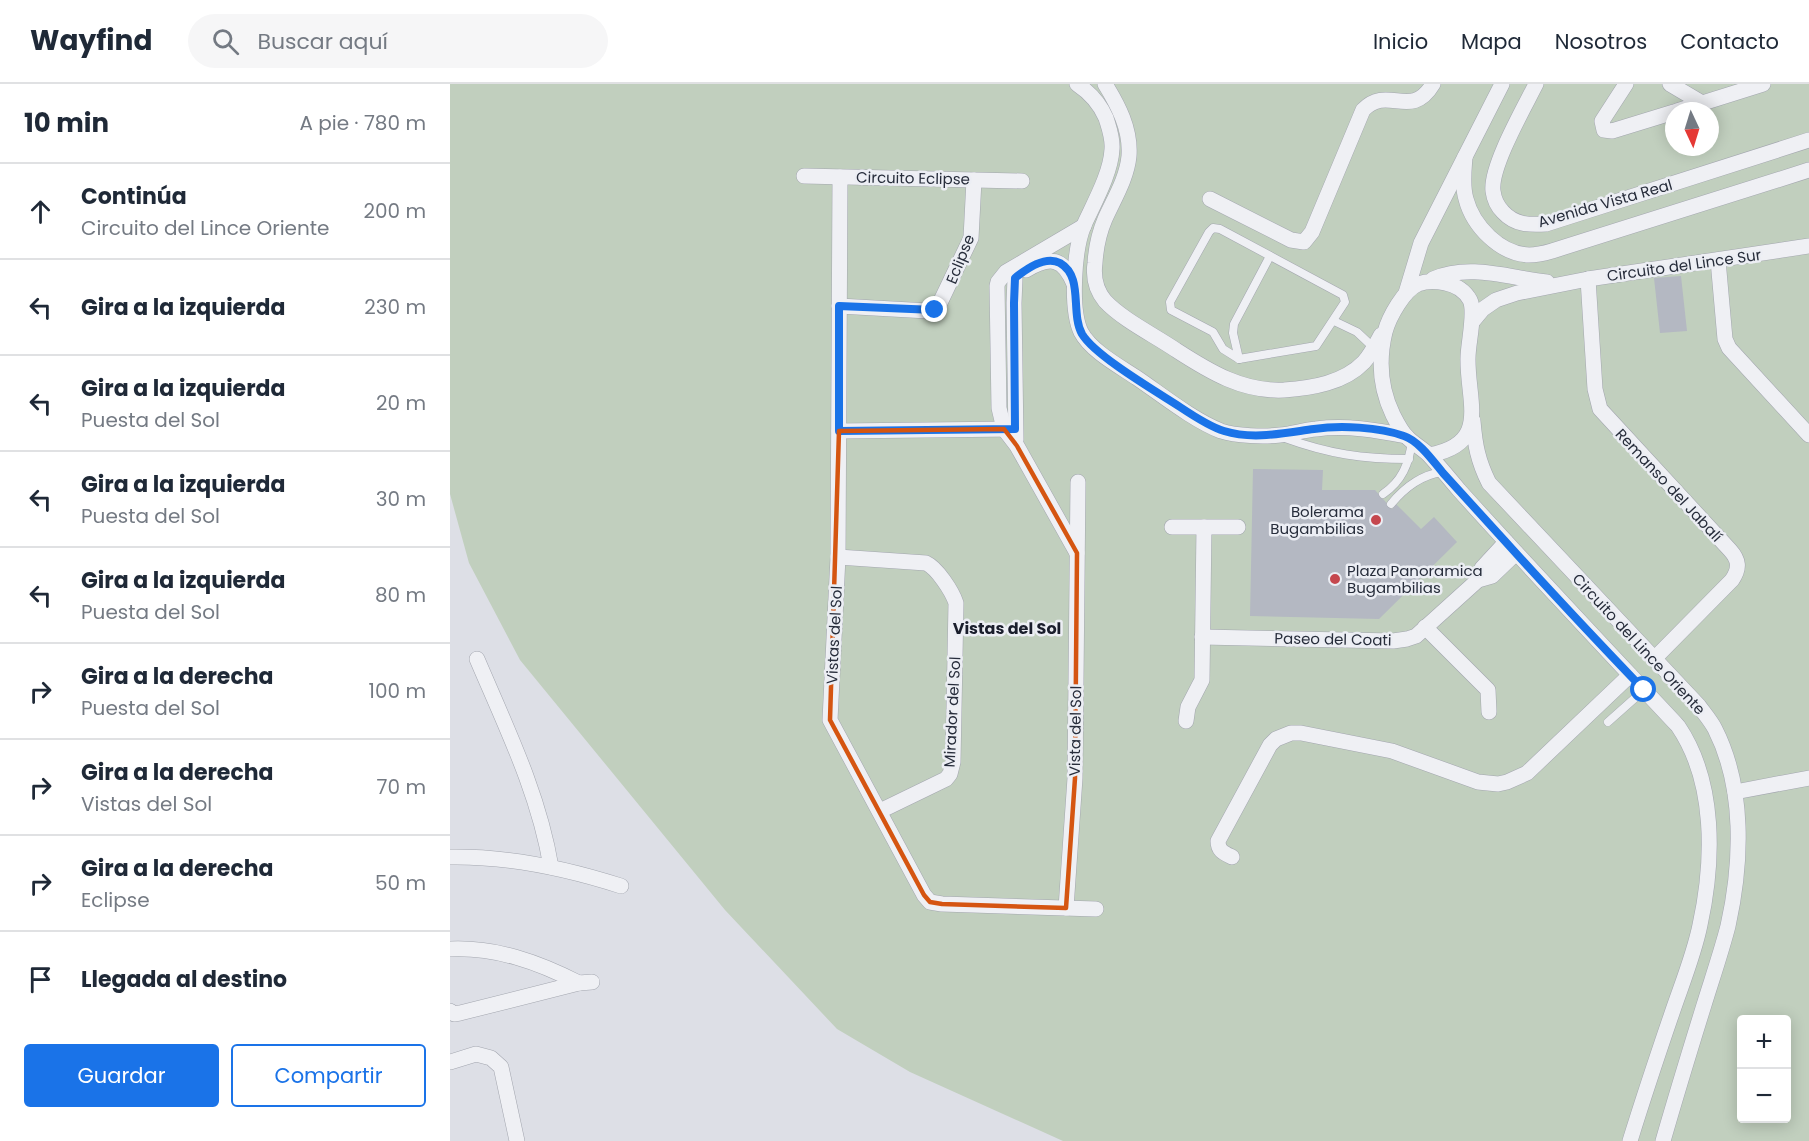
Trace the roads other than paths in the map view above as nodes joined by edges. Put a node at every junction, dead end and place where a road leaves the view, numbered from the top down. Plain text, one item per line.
1 (1077, 84) edge
2 (1105, 84) edge
3 (1433, 84) edge
4 (1502, 84) edge
5 (1536, 84) edge
6 (1626, 84) edge
7 (1670, 84) edge
8 (1763, 84) edge
9 (1700, 102) edge
10 (1705, 102) edge
11 (1665, 115) edge
12 (1809, 140) edge
13 (1465, 157) junction
14 (1809, 170) edge
15 (804, 176) dead end
16 (840, 177) junction
17 (974, 180) junction
18 (1022, 181) dead end
19 (1210, 199) dead end
20 (1084, 226) junction
21 (1809, 246) edge
22 (1270, 256) junction
23 (1718, 260) junction
24 (1010, 275) junction
25 (1588, 279) junction
26 (1427, 282) junction
27 (1074, 284) junction
28 (1559, 284) junction
29 (1406, 294) junction
30 (998, 303) junction
31 (1014, 303) junction
32 (839, 306) junction
33 (1334, 321) junction
34 (1473, 321) junction
35 (1386, 327) junction
36 (1374, 348) junction
37 (1239, 359) junction
38 (1473, 419) junction
39 (1010, 429) junction
40 (839, 431) junction
41 (1278, 435) junction
42 (1809, 435) edge
43 (1409, 439) junction
44 (1429, 455) junction
45 (1409, 459) junction
46 (1442, 472) junction
47 (1078, 482) dead end
48 (1383, 494) dead end
49 (1392, 504) dead end
50 (1172, 526) dead end
51 (1204, 527) junction
52 (1238, 527) dead end
53 (1511, 548) junction
54 (1077, 553) junction
55 (838, 557) junction
56 (1425, 627) junction
57 (1202, 637) junction
58 (477, 659) dead end
59 (1654, 659) junction
60 (1630, 675) junction
61 (1644, 690) junction
62 (1489, 712) dead end
63 (1186, 721) dead end
64 (1608, 722) dead end
65 (1809, 778) edge
66 (1735, 792) junction
67 (880, 811) junction
68 (1232, 856) dead end
69 (450, 857) edge
70 (551, 867) junction
71 (621, 886) dead end
72 (1707, 886) junction
73 (1734, 890) junction
74 (1066, 908) junction
75 (1096, 909) dead end
76 (450, 949) edge
77 (450, 1011) edge
78 (450, 1062) edge
79 (517, 1141) edge
80 (1630, 1141) edge
81 (1663, 1141) edge

1 - 20 street
2 - 36 street
3 - 19 street
4 - 13 street
5 - 12 street, Avenida Vista Real
6 - 11 street
7 - 9 street
8 - 10 street
13 - 14 street, Avenida Vista Real
13 - 29 street
15 - 16 street, Circuito Eclipse
16 - 17 street, Circuito Eclipse
16 - 32 street, Vistas del Sol
17 - 18 street, Circuito Eclipse
17 - 32 street, Eclipse
20 - 24 street
20 - 27 street
21 - 23 street, Circuito del Lince Sur
22 - 33 lane
22 - 37 lane
22 - 37 lane
23 - 25 street, Circuito del Lince Sur
23 - 42 street
24 - 27 street
24 - 30 street
24 - 31 street
25 - 28 street, Circuito del Lince Sur
25 - 59 street, Remanso del Jabalí
26 - 28 street, Circuito del Lince Sur
26 - 29 street, Circuito del Lince Sur
26 - 34 street
27 - 41 street
28 - 34 street, Circuito del Lince Sur
29 - 35 street
30 - 31 street
30 - 39 street
31 - 39 street
32 - 40 street, Vistas del Sol
33 - 36 lane
33 - 37 lane
34 - 38 street, Circuito del Lince Oriente
35 - 36 street
35 - 43 street
38 - 44 street
38 - 59 street, Circuito del Lince Oriente
39 - 40 street
39 - 54 street, Vista del Sol
40 - 55 street, Vistas del Sol
41 - 43 street
41 - 45 lane
43 - 44 street, Circuito del Lince Oriente
43 - 45 lane
44 - 46 street, Circuito del Lince Oriente
45 - 48 lane
46 - 49 lane
46 - 53 street, Circuito del Lince Oriente
47 - 54 street, Vista del Sol
50 - 51 street
51 - 52 street
51 - 57 street
53 - 56 street, Paseo del Coati
53 - 60 street, Circuito del Lince Oriente
54 - 74 street, Vista del Sol
55 - 67 street, Vistas del Sol
55 - 67 street, Mirador del Sol
56 - 57 street, Paseo del Coati
56 - 62 street
57 - 63 street
58 - 70 street
59 - 66 street, Circuito del Lince Oriente
60 - 61 street, Circuito del Lince Oriente
60 - 68 street
61 - 64 lane
61 - 72 street, Circuito del Lince Oriente
65 - 66 street
66 - 73 street, Circuito del Lince Oriente
67 - 74 street, Vistas del Sol
69 - 70 street
70 - 71 street
72 - 73 street
72 - 80 street, Circuito del Lince Oriente
73 - 81 street, Circuito del Lince Oriente
74 - 75 street, Vistas del Sol
76 - 77 street
78 - 79 street

